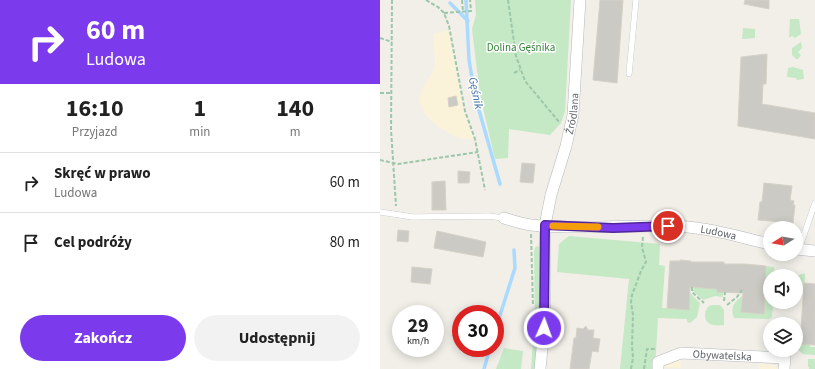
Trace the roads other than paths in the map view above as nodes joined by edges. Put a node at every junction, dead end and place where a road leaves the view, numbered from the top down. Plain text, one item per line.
1 (580, 0) edge
2 (636, 0) edge
3 (629, 74) dead end
4 (815, 203) edge
5 (380, 212) edge
6 (504, 218) joint
7 (545, 225) junction
8 (803, 234) edge
9 (763, 242) edge
10 (803, 250) edge
11 (815, 251) edge
12 (540, 369) edge
13 (658, 369) edge
14 (784, 369) edge

1 - 7 street, Źródlana
2 - 3 lane
4 - 8 lane
5 - 6 lane
6 - 7 street
7 - 9 street, Ludowa
7 - 12 street, Źródlana
10 - 11 street
13 - 14 street, Obywatelska

